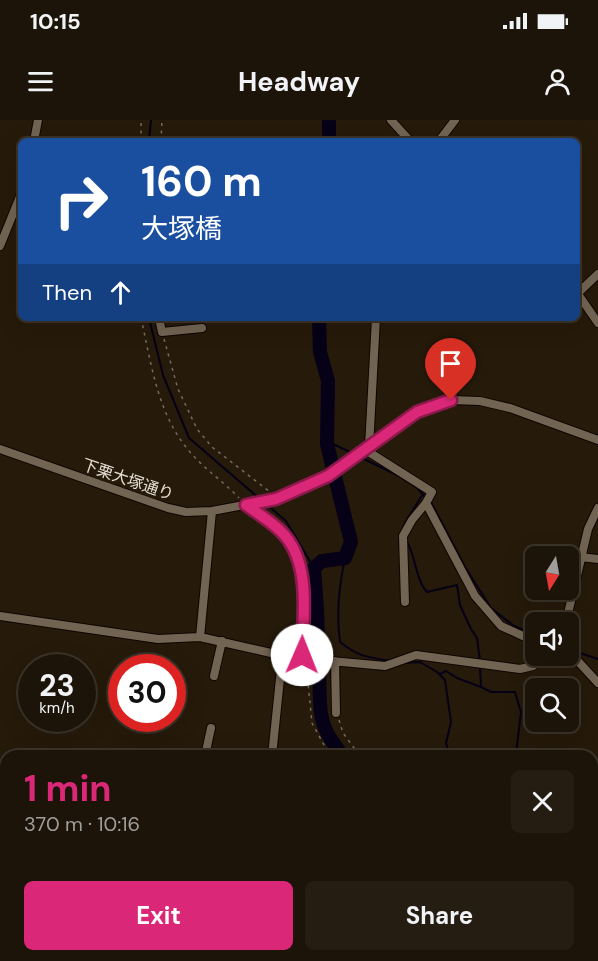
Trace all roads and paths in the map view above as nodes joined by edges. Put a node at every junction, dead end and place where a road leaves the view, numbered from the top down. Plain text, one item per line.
1 (38, 120) edge
2 (141, 120) edge
3 (162, 120) edge
4 (391, 120) edge
5 (455, 120) edge
6 (35, 138) edge
7 (141, 138) edge
8 (161, 138) edge
9 (407, 138) edge
10 (441, 138) edge
11 (18, 201) edge
12 (0, 246) edge
13 (598, 274) edge
14 (580, 292) edge
15 (580, 297) edge
16 (142, 321) edge
17 (160, 321) edge
18 (376, 321) edge
19 (598, 323) edge
20 (202, 328) dead end
21 (162, 332) junction
22 (598, 440) edge
23 (367, 448) junction
24 (0, 449) edge
25 (277, 498) junction
26 (426, 503) junction
27 (248, 505) junction
28 (598, 508) edge
29 (212, 511) junction
30 (580, 557) junction
31 (598, 559) edge
32 (405, 602) dead end
33 (568, 612) edge
34 (0, 616) edge
35 (200, 637) junction
36 (525, 637) edge
37 (222, 641) junction
38 (305, 656) junction
39 (282, 659) junction
40 (333, 661) junction
41 (579, 662) edge
42 (533, 666) edge
43 (214, 676) dead end
44 (598, 683) edge
45 (336, 713) joint
46 (211, 728) dead end
47 (206, 750) edge
48 (273, 750) edge
49 (327, 750) edge
50 (356, 750) edge

1 - 6 street
2 - 7 path
3 - 8 path
4 - 9 street
5 - 10 street
11 - 12 street
13 - 14 street
15 - 19 street
16 - 27 path
17 - 21 street
18 - 23 street
20 - 21 street
21 - 25 path
22 - 23 street
23 - 25 street
23 - 26 street
24 - 29 street, 下栗大塚通り
25 - 27 street, 下栗大塚通り
26 - 32 street
26 - 36 street
27 - 29 street, 下栗大塚通り
27 - 38 street
28 - 30 street
29 - 35 street
30 - 31 street
30 - 33 street
34 - 35 street
35 - 37 street
37 - 39 street
37 - 43 street
38 - 39 street
38 - 40 street
38 - 49 path
39 - 48 street
40 - 42 street
40 - 45 street
41 - 44 street
45 - 50 path
46 - 47 street

